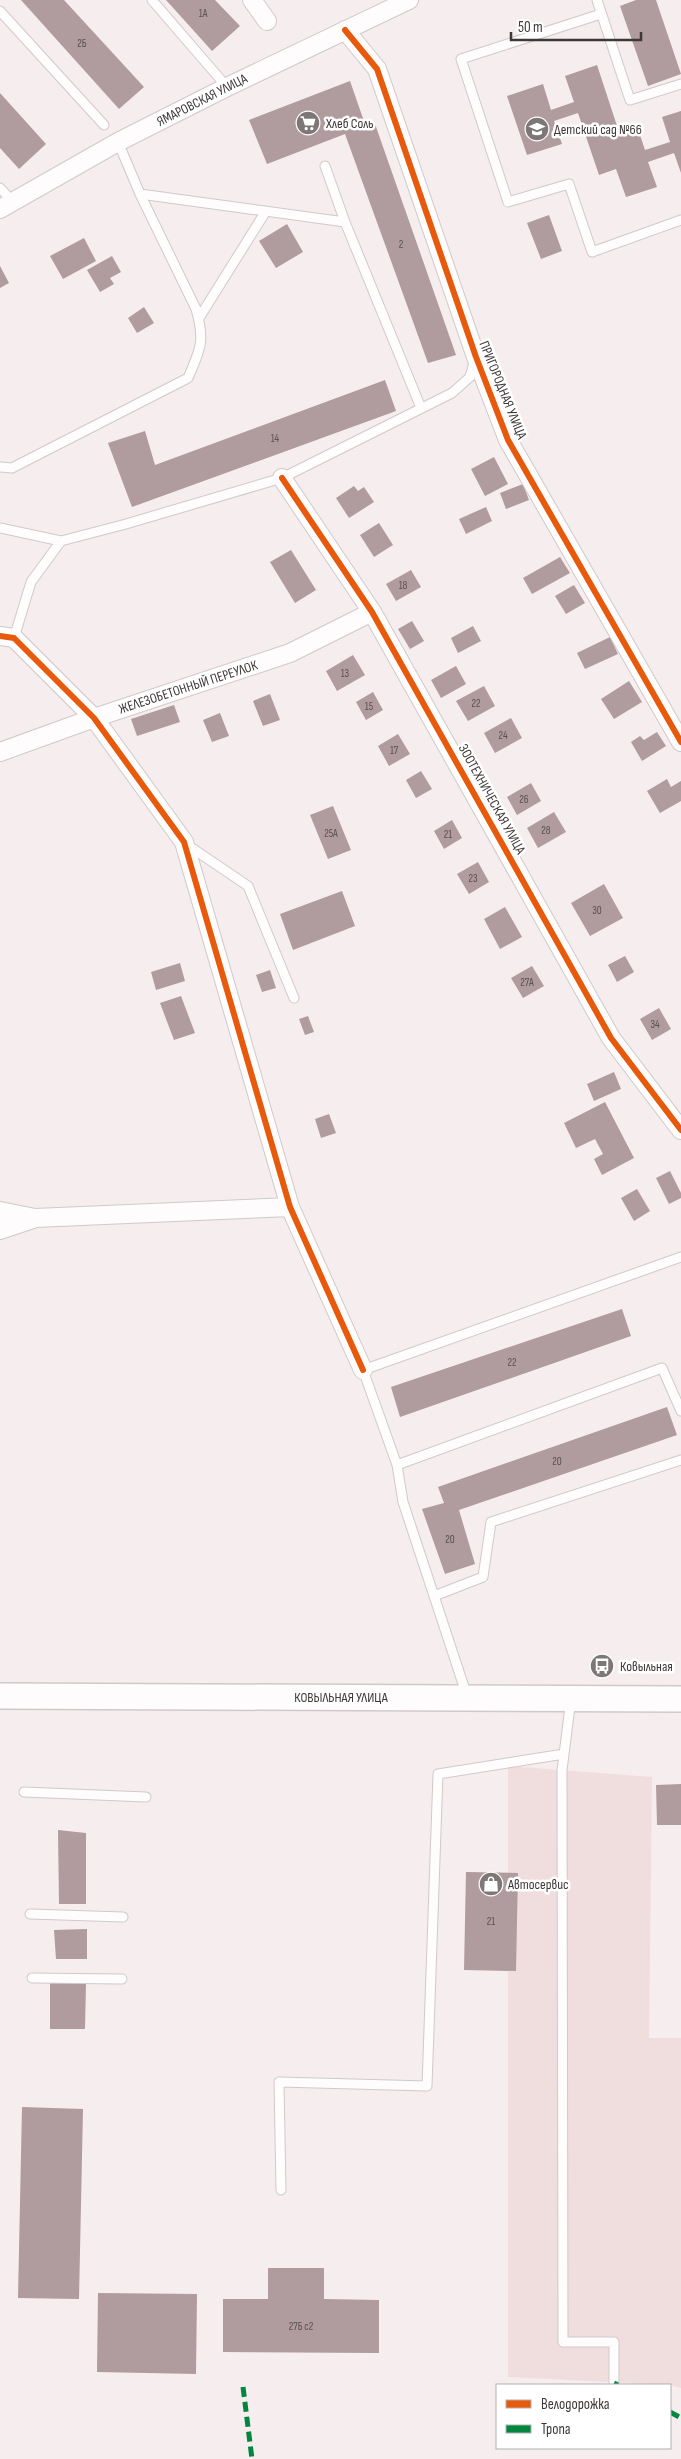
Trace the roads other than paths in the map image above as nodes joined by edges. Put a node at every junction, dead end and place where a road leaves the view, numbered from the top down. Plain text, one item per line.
1 (152, 0) edge
2 (252, 0) edge
3 (409, 0) edge
4 (597, 0) edge
5 (0, 12) edge
6 (601, 14) junction
7 (267, 22) dead end
8 (345, 30) junction
9 (681, 84) edge
10 (227, 87) junction
11 (104, 125) dead end
12 (118, 142) junction
13 (325, 166) dead end
14 (0, 188) edge
15 (140, 194) junction
16 (7, 205) edge
17 (266, 211) junction
18 (681, 220) edge
19 (345, 222) junction
20 (198, 318) junction
21 (476, 357) junction
22 (421, 408) junction
23 (0, 467) edge
24 (282, 478) junction
25 (0, 528) edge
26 (61, 541) junction
27 (372, 612) junction
28 (7, 637) edge
29 (94, 718) junction
30 (681, 742) edge
31 (0, 752) edge
32 (184, 842) junction
33 (294, 998) dead end
34 (680, 1126) edge
35 (290, 1207) junction
36 (0, 1211) edge
37 (36, 1218) junction
38 (0, 1230) edge
39 (681, 1257) edge
40 (363, 1370) junction
41 (681, 1411) edge
42 (681, 1460) edge
43 (397, 1465) junction
44 (434, 1596) junction
45 (0, 1696) edge
46 (467, 1698) junction
47 (571, 1699) junction
48 (681, 1700) edge
49 (564, 1754) junction
50 (24, 1792) dead end
51 (146, 1797) dead end
52 (30, 1914) dead end
53 (123, 1918) dead end
54 (32, 1978) dead end
55 (122, 1979) dead end
56 (281, 2190) dead end
57 (614, 2383) dead end

1 - 10 lane
2 - 7 street
3 - 8 street, ЯМАРОВСКАЯ УЛИЦА
4 - 6 lane
5 - 11 lane
6 - 9 lane
6 - 18 lane
8 - 10 street, ЯМАРОВСКАЯ УЛИЦА
8 - 21 street, ПРИГОРОДНАЯ УЛИЦА
10 - 12 street, ЯМАРОВСКАЯ УЛИЦА
12 - 15 lane
12 - 16 street, ЯМАРОВСКАЯ УЛИЦА
13 - 19 lane
14 - 16 lane
15 - 17 lane
15 - 20 lane
17 - 19 lane
17 - 20 lane
19 - 22 lane
20 - 23 lane
21 - 22 lane
21 - 30 street, ПРИГОРОДНАЯ УЛИЦА
22 - 24 lane
24 - 26 lane
24 - 27 street, ЗООТЕХНИЧЕСКАЯ УЛИЦА
25 - 26 lane
26 - 28 lane
27 - 29 street, ЖЕЛЕЗОБЕТОННЫЙ ПЕРЕУЛОК
27 - 34 street, ЗООТЕХНИЧЕСКАЯ УЛИЦА
28 - 29 street
29 - 31 street, ЖЕЛЕЗОБЕТОННЫЙ ПЕРЕУЛОК
29 - 32 street
32 - 33 lane
32 - 35 street
35 - 37 street
35 - 40 street
36 - 37 street
37 - 38 street
39 - 40 lane
40 - 43 lane
41 - 43 lane
42 - 44 lane
43 - 44 lane
44 - 46 lane
45 - 46 main road, КОВЫЛЬНАЯ УЛИЦА
46 - 47 main road, КОВЫЛЬНАЯ УЛИЦА
47 - 48 main road, КОВЫЛЬНАЯ УЛИЦА
47 - 49 lane
49 - 56 lane
49 - 57 lane
50 - 51 lane
52 - 53 lane
54 - 55 lane

